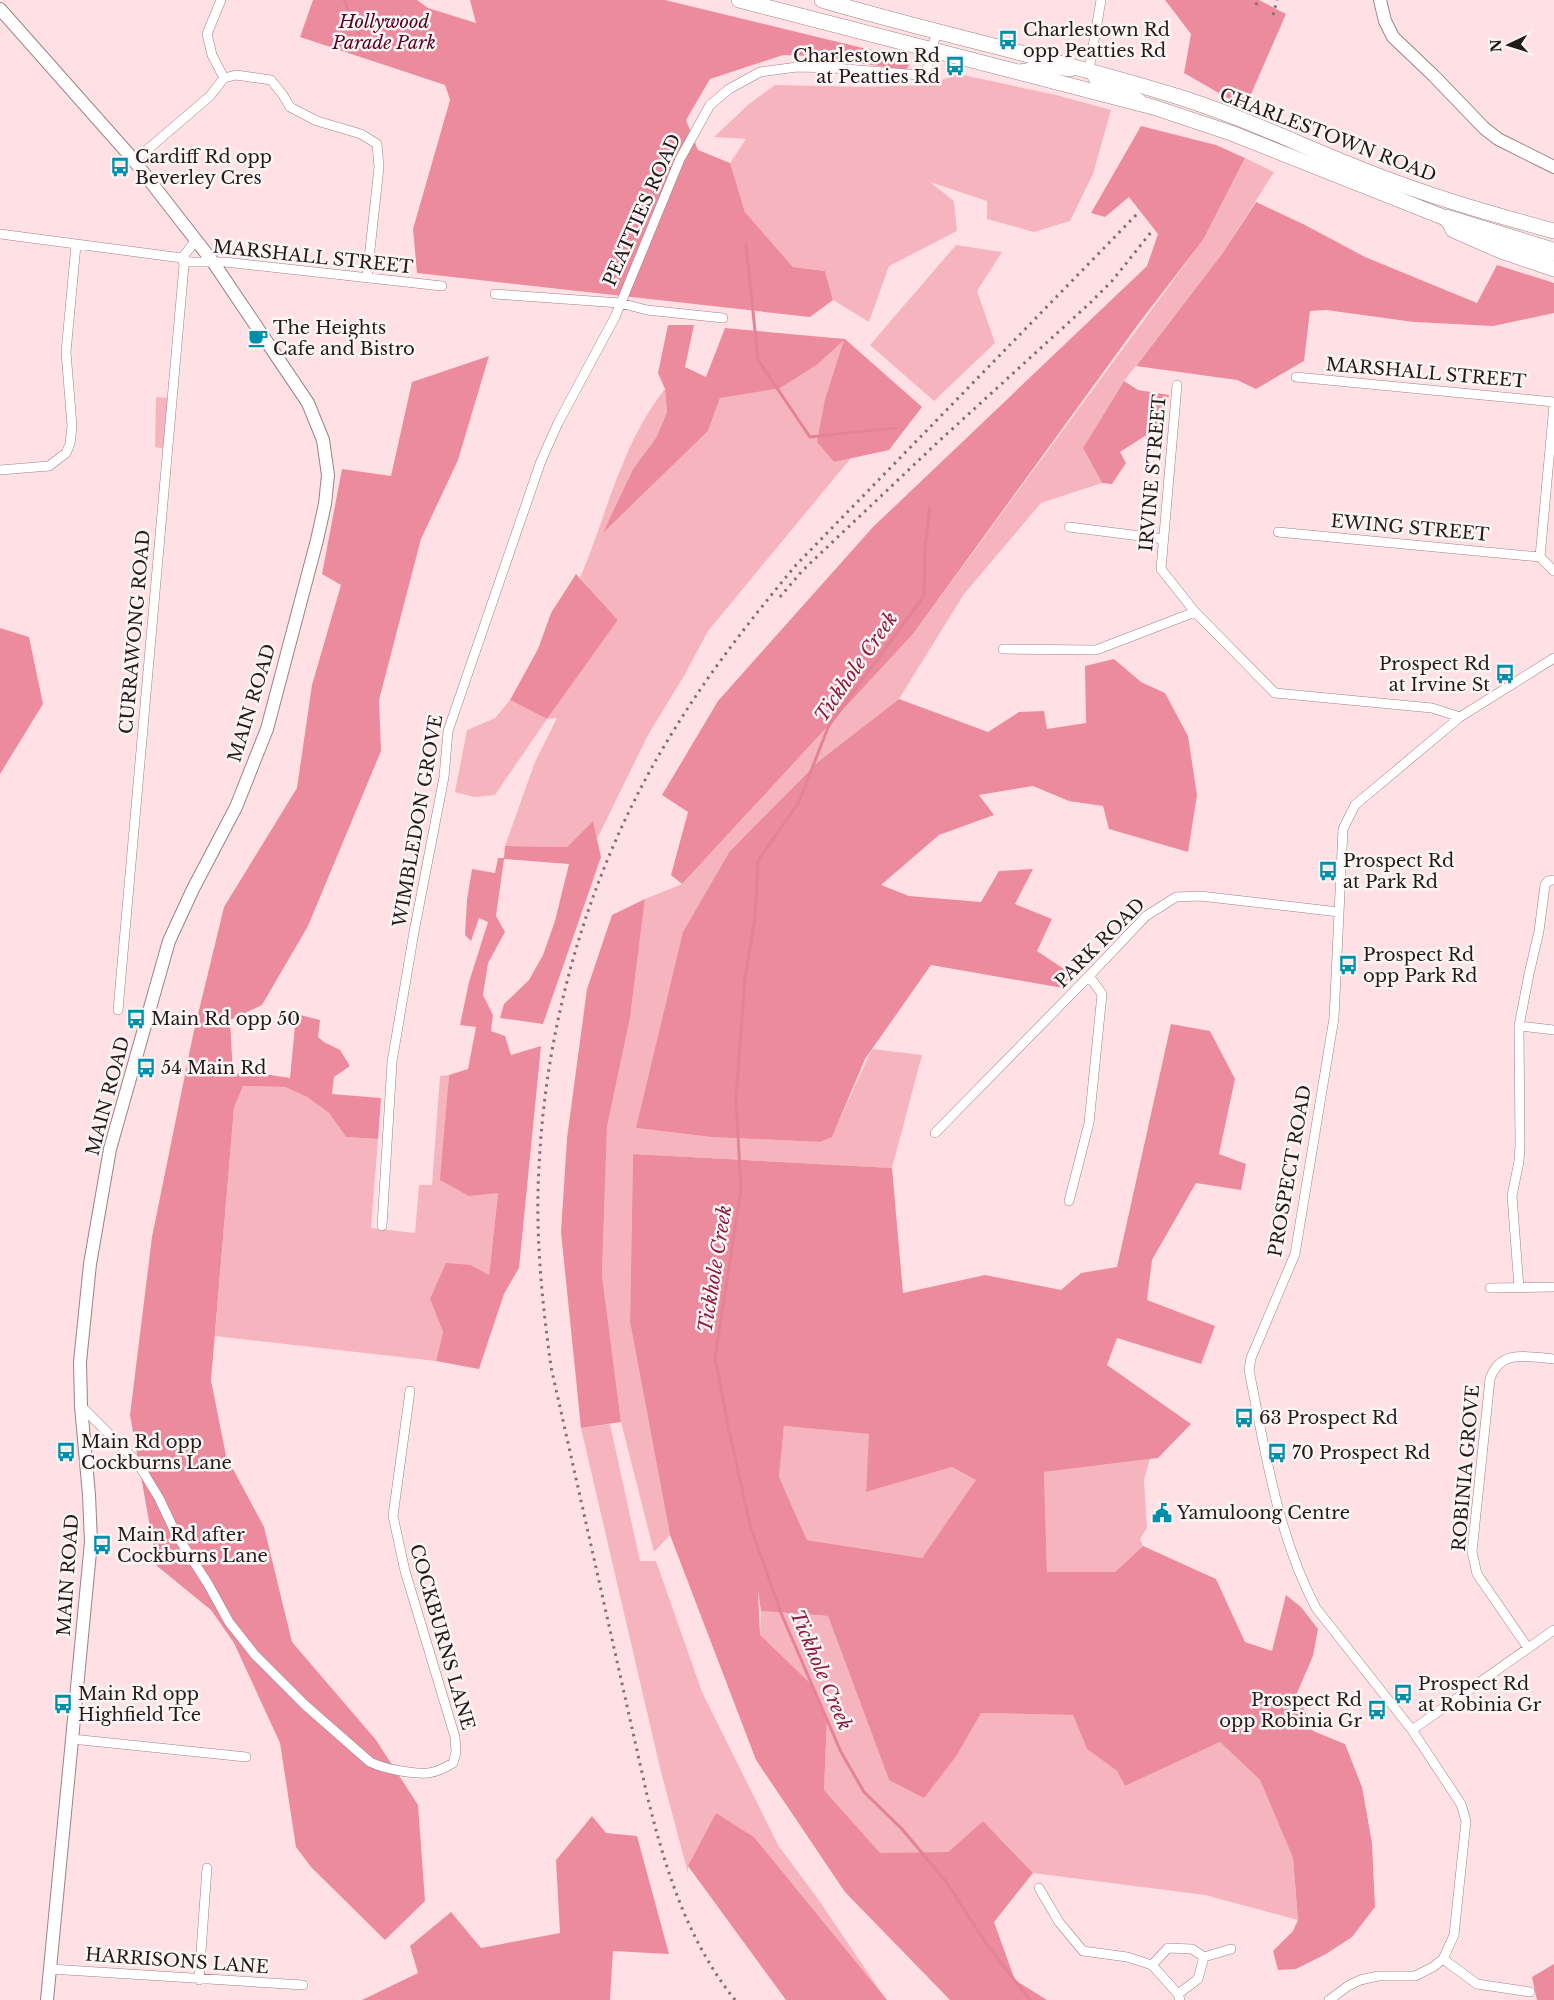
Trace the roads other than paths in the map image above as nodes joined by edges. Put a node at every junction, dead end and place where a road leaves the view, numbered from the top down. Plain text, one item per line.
1 (221, 0) edge
2 (739, 0) edge
3 (822, 0) edge
4 (1101, 0) edge
5 (1380, 0) edge
6 (0, 9) edge
7 (937, 30) junction
8 (932, 50) junction
9 (1012, 70) junction
10 (1089, 70) junction
11 (224, 78) junction
12 (1153, 107) junction
13 (134, 161) junction
14 (1554, 167) edge
15 (1448, 219) junction
16 (1554, 231) edge
17 (0, 234) edge
18 (196, 240) junction
19 (76, 245) junction
20 (1554, 252) edge
21 (182, 258) junction
22 (213, 262) junction
23 (1554, 269) edge
24 (367, 277) junction
25 (442, 286) dead end
26 (494, 294) dead end
27 (620, 303) junction
28 (723, 318) dead end
29 (1296, 377) dead end
30 (1177, 384) dead end
31 (1554, 403) edge
32 (0, 470) edge
33 (1069, 527) dead end
34 (1278, 532) dead end
35 (1164, 539) junction
36 (1540, 556) junction
37 (1554, 571) edge
38 (1195, 612) junction
39 (1003, 649) dead end
40 (1554, 658) edge
41 (1460, 717) junction
42 (1551, 881) edge
43 (1339, 912) junction
44 (1089, 976) junction
45 (118, 1010) dead end
46 (1519, 1026) junction
47 (1554, 1030) edge
48 (936, 1133) dead end
49 (1069, 1201) dead end
50 (382, 1226) dead end
51 (1554, 1287) edge
52 (1490, 1288) dead end
53 (1519, 1288) junction
54 (1554, 1359) edge
55 (410, 1391) dead end
56 (81, 1406) junction
57 (1554, 1630) edge
58 (1528, 1648) junction
59 (1412, 1730) junction
60 (72, 1739) junction
61 (246, 1757) dead end
62 (207, 1868) dead end
63 (1039, 1888) dead end
64 (1230, 1949) dead end
65 (1204, 1958) junction
66 (1443, 1958) junction
67 (1152, 1965) junction
68 (50, 1969) junction
69 (199, 1980) junction
70 (303, 1985) dead end
71 (1530, 1992) dead end
72 (1179, 1997) edge
73 (47, 2000) edge
74 (1329, 2000) edge

1 - 11 street
2 - 8 highway, CHARLESTOWN ROAD
3 - 7 highway, CHARLESTOWN ROAD
4 - 10 street
5 - 14 main road
6 - 13 main road, MAIN ROAD
7 - 8 street, PEATTIES ROAD
7 - 10 highway, CHARLESTOWN ROAD
8 - 9 highway, CHARLESTOWN ROAD
8 - 27 street, PEATTIES ROAD
9 - 10 street, CHARLESTOWN ROAD
9 - 12 highway, CHARLESTOWN ROAD
10 - 12 street, CHARLESTOWN ROAD
10 - 16 highway, CHARLESTOWN ROAD
11 - 13 street
11 - 24 street
12 - 15 highway, CHARLESTOWN ROAD
13 - 18 main road, MAIN ROAD
15 - 20 highway
15 - 23 highway
17 - 19 street, MARSHALL STREET
18 - 21 street, MARSHALL STREET
18 - 22 main road, MAIN ROAD
19 - 21 street, MARSHALL STREET
19 - 32 street
21 - 22 street, MARSHALL STREET
21 - 45 street, CURRAWONG ROAD
22 - 24 street, MARSHALL STREET
22 - 56 main road, MAIN ROAD
24 - 25 street, MARSHALL STREET
26 - 27 street
27 - 28 street
27 - 50 street, WIMBLEDON GROVE
29 - 31 street, MARSHALL STREET
30 - 35 street, IRVINE STREET
31 - 36 street
33 - 35 street
34 - 36 street, EWING STREET
35 - 38 street, IRVINE STREET
36 - 37 street
38 - 39 street
38 - 41 street, IRVINE STREET
40 - 41 street, PROSPECT ROAD
41 - 43 street, PROSPECT ROAD
42 - 46 street
43 - 44 street, PARK ROAD
43 - 59 street, PROSPECT ROAD
44 - 48 street, PARK ROAD
44 - 49 street
46 - 47 street
46 - 53 street
51 - 53 street
52 - 53 street
54 - 58 street, ROBINIA GROVE
55 - 56 street, COCKBURNS LANE
56 - 60 main road, MAIN ROAD
57 - 58 street
58 - 59 street
59 - 66 street, PROSPECT ROAD
60 - 61 street
60 - 68 main road, MAIN ROAD
62 - 69 street
63 - 67 street
64 - 65 street
65 - 67 street
65 - 72 street
66 - 71 street
66 - 74 street, PROSPECT ROAD
67 - 72 street
68 - 69 street, HARRISONS LANE
68 - 73 main road, MAIN ROAD
69 - 70 street, HARRISONS LANE

